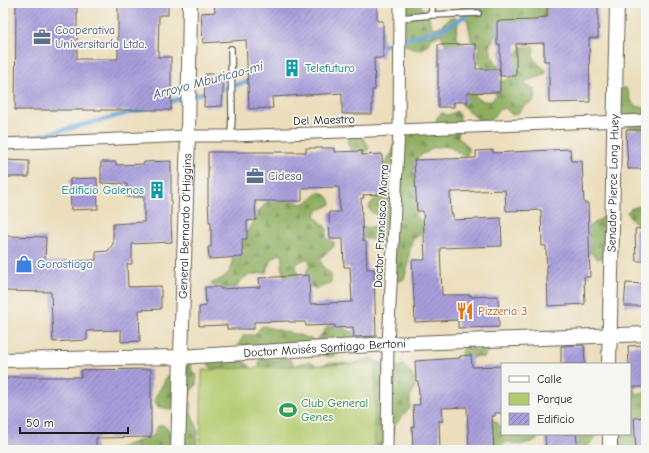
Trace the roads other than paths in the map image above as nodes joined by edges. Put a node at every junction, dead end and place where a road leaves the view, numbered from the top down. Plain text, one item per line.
1 (190, 3) edge
2 (400, 3) edge
3 (433, 3) edge
4 (617, 3) edge
5 (478, 13) dead end
6 (431, 15) junction
7 (400, 18) junction
8 (231, 49) dead end
9 (646, 120) edge
10 (614, 122) junction
11 (399, 130) junction
12 (188, 136) junction
13 (231, 136) junction
14 (3, 144) edge
15 (646, 334) edge
16 (609, 336) junction
17 (388, 344) junction
18 (180, 357) junction
19 (3, 360) edge
20 (609, 363) edge
21 (610, 435) edge
22 (178, 450) edge
23 (387, 450) edge
24 (610, 450) edge

1 - 12 street, General Bernardo O'Higgins
2 - 7 street, Doctor Francisco Morra
3 - 6 lane
4 - 10 street, Senador Pierce Long Huey
5 - 6 lane
6 - 7 lane
7 - 11 street, Doctor Francisco Morra
8 - 13 lane
9 - 10 street, Del Maestro
10 - 11 street, Del Maestro
10 - 16 street, Senador Pierce Long Huey
11 - 13 street, Del Maestro
11 - 17 street, Doctor Francisco Morra
12 - 13 street, Del Maestro
12 - 14 street, Del Maestro
12 - 18 street, General Bernardo O'Higgins
15 - 16 street, Doctor Moisés Santiago Bertoni
16 - 17 street, Doctor Moisés Santiago Bertoni
16 - 20 street, Senador Pierce Long Huey
17 - 18 street, Doctor Moisés Santiago Bertoni
17 - 23 street, Doctor Francisco Morra
18 - 19 street, Doctor Moisés Santiago Bertoni
18 - 22 street, General Bernardo O'Higgins
21 - 24 street

